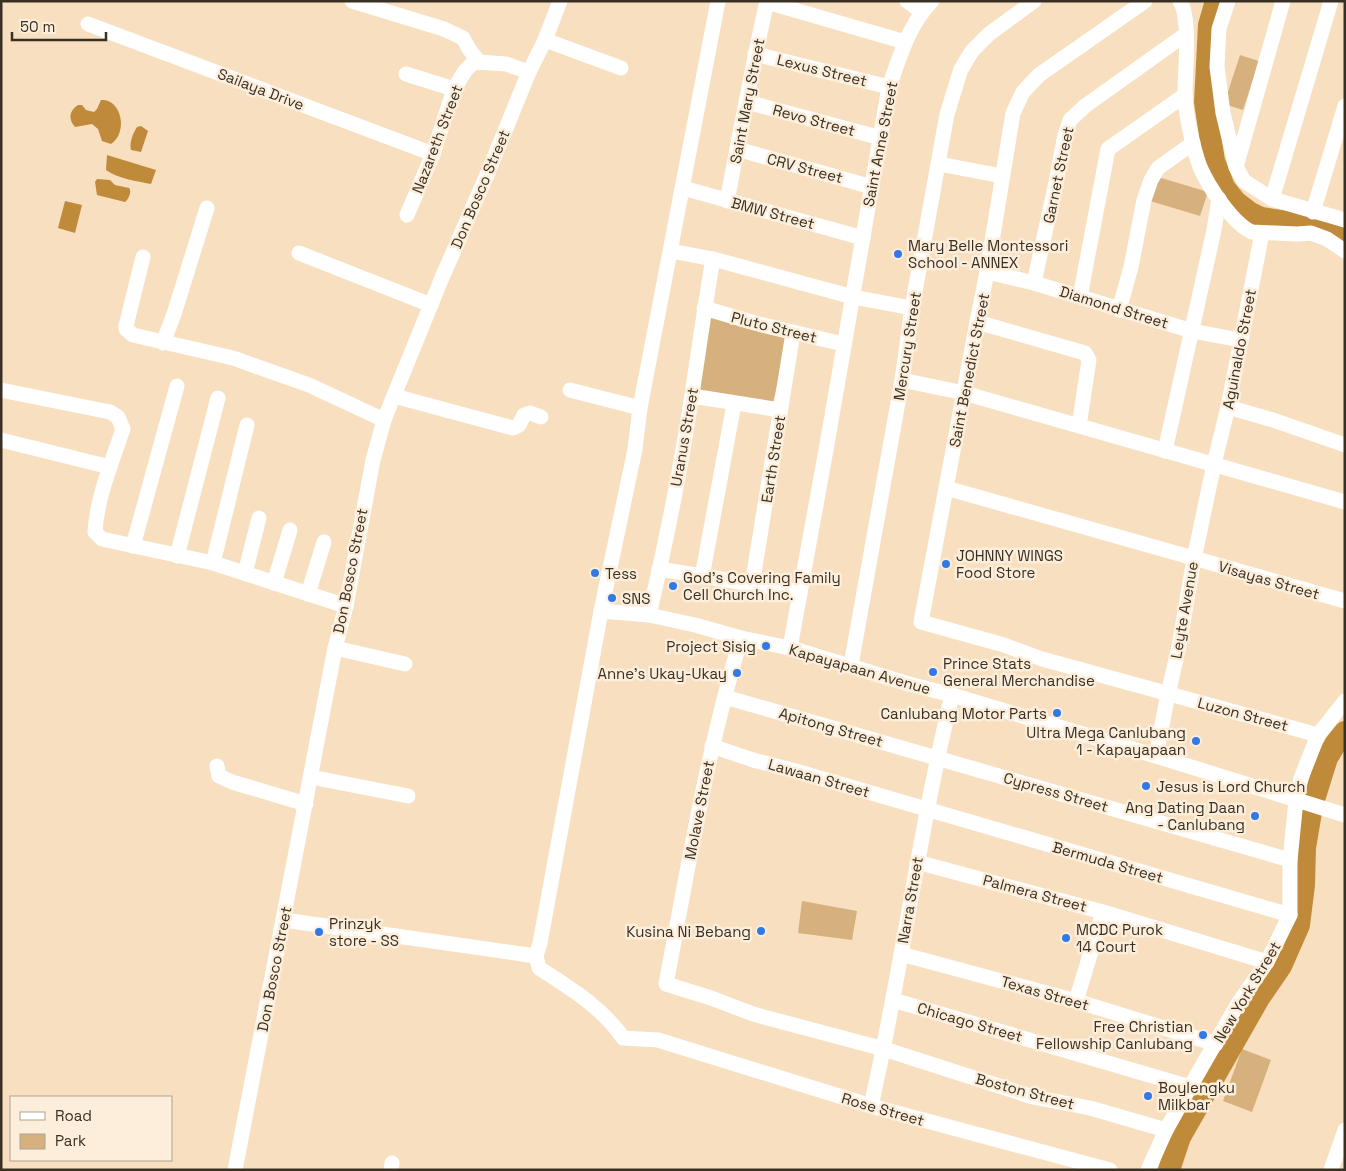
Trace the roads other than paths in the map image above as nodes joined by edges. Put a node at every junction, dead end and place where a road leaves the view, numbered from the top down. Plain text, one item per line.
1 (352, 1) edge
2 (560, 1) edge
3 (718, 1) edge
4 (906, 1) edge
5 (1034, 1) edge
6 (1145, 1) edge
7 (1180, 1) edge
8 (1228, 1) edge
9 (1283, 1) edge
10 (1331, 1) edge
11 (767, 2) edge
12 (927, 6) edge
13 (88, 24) dead end
14 (1186, 34) junction
15 (545, 40) junction
16 (905, 42) junction
17 (755, 54) junction
18 (479, 62) junction
19 (620, 68) dead end
20 (529, 72) junction
21 (406, 74) dead end
22 (889, 86) junction
23 (454, 89) junction
24 (1185, 95) junction
25 (747, 102) junction
26 (1345, 106) edge
27 (881, 138) junction
28 (1193, 143) junction
29 (737, 149) junction
30 (433, 154) junction
31 (938, 164) junction
32 (1236, 167) junction
33 (1002, 176) junction
34 (872, 187) junction
35 (683, 188) junction
36 (1219, 199) junction
37 (1272, 199) junction
38 (726, 201) junction
39 (207, 208) dead end
40 (1313, 212) junction
41 (407, 215) dead end
42 (1345, 220) edge
43 (1262, 233) junction
44 (863, 238) junction
45 (671, 250) junction
46 (1345, 251) edge
47 (300, 253) dead end
48 (143, 257) dead end
49 (713, 259) junction
50 (988, 272) junction
51 (1034, 283) junction
52 (853, 297) junction
53 (1080, 297) junction
54 (431, 306) junction
55 (704, 308) junction
56 (912, 308) junction
57 (1119, 310) junction
58 (976, 322) junction
59 (1192, 331) junction
60 (793, 332) junction
61 (1240, 340) junction
62 (163, 343) junction
63 (843, 344) junction
64 (902, 380) junction
65 (177, 386) dead end
66 (1, 390) edge
67 (570, 390) dead end
68 (964, 393) junction
69 (394, 396) junction
70 (692, 396) junction
71 (218, 398) dead end
72 (734, 404) junction
73 (1228, 407) junction
74 (640, 408) junction
75 (780, 410) junction
76 (541, 416) dead end
77 (384, 420) junction
78 (247, 425) dead end
79 (1079, 426) junction
80 (1, 440) edge
81 (1345, 445) edge
82 (1165, 451) junction
83 (1214, 464) junction
84 (110, 467) junction
85 (946, 488) junction
86 (1345, 502) edge
87 (259, 518) dead end
88 (290, 530) dead end
89 (324, 542) dead end
90 (133, 546) junction
91 (177, 556) junction
92 (1194, 559) junction
93 (213, 563) junction
94 (660, 569) junction
95 (245, 573) junction
96 (702, 577) junction
97 (274, 583) junction
98 (752, 585) junction
99 (800, 592) junction
100 (308, 594) junction
101 (1345, 602) edge
102 (346, 606) junction
103 (600, 611) junction
104 (649, 615) junction
105 (921, 622) joint
106 (741, 638) junction
107 (335, 648) junction
108 (790, 648) junction
109 (405, 664) dead end
110 (851, 665) junction
111 (952, 694) junction
112 (1168, 694) junction
113 (725, 697) junction
114 (1345, 701) edge
115 (1318, 735) junction
116 (712, 746) junction
117 (1156, 756) junction
118 (936, 758) junction
119 (217, 766) dead end
120 (311, 777) junction
121 (408, 796) dead end
122 (1307, 803) junction
123 (306, 804) junction
124 (926, 809) junction
125 (1345, 815) edge
126 (1290, 860) junction
127 (917, 862) junction
128 (1103, 912) junction
129 (1290, 915) junction
130 (284, 920) junction
131 (901, 954) junction
132 (536, 956) junction
133 (1267, 962) junction
134 (666, 984) joint
135 (893, 1000) junction
136 (1076, 1001) junction
137 (1216, 1044) junction
138 (884, 1049) junction
139 (1190, 1087) junction
140 (870, 1106) junction
141 (1166, 1130) junction
142 (1345, 1130) edge
143 (235, 1170) edge
144 (1110, 1170) edge
145 (1148, 1170) edge
146 (1331, 1170) edge

1 - 18 street
2 - 15 street, Don Bosco Street
3 - 35 street
4 - 12 street
5 - 31 street, Mercury Street
6 - 33 street, Saint Benedict Street
7 - 14 street
8 - 32 street
9 - 32 street
10 - 37 street
11 - 16 street
11 - 17 street, Saint Mary Street
12 - 16 street, Saint Anne Street
13 - 30 street, Sailaya Drive
14 - 24 street
14 - 51 street, Garnet Street
15 - 19 street
15 - 20 street, Don Bosco Street
16 - 22 street, Saint Anne Street
17 - 22 street, Lexus Street
17 - 25 street, Saint Mary Street
18 - 20 street
18 - 23 street, Nazareth Street
20 - 54 street, Don Bosco Street
21 - 23 street
22 - 27 street, Saint Anne Street
23 - 30 street, Nazareth Street
24 - 28 street
24 - 53 street
25 - 27 street, Revo Street
25 - 29 street, Saint Mary Street
26 - 40 street
27 - 34 street, Saint Anne Street
28 - 36 street
28 - 57 street
29 - 34 street, CRV Street
29 - 38 street, Saint Mary Street
30 - 41 street, Nazareth Street
31 - 33 street
31 - 56 street, Mercury Street
32 - 37 street
33 - 50 street, Saint Benedict Street
34 - 44 street, Saint Anne Street
35 - 38 street, BMW Street
35 - 45 street
36 - 43 street
36 - 59 street
37 - 40 street
38 - 44 street, BMW Street
39 - 62 street
40 - 42 street
43 - 46 street
43 - 61 street, Aguinaldo Street
44 - 52 street, Saint Anne Street
45 - 49 street
45 - 74 street
47 - 54 street
48 - 62 street
49 - 52 street
49 - 55 street, Uranus Street
50 - 51 street, Diamond Street
50 - 58 street, Saint Benedict Street
51 - 53 street, Diamond Street
52 - 56 street
52 - 63 street, Saint Anne Street
53 - 57 street, Diamond Street
54 - 69 street, Don Bosco Street
55 - 60 street, Pluto Street
55 - 70 street, Uranus Street
56 - 64 street, Mercury Street
57 - 59 street, Diamond Street
58 - 68 street, Saint Benedict Street
58 - 79 street
59 - 61 street, Diamond Street
59 - 82 street
60 - 63 street, Pluto Street
60 - 75 street, Earth Street
61 - 73 street, Aguinaldo Street
62 - 77 street
63 - 99 street, Saint Anne Street
64 - 68 street
64 - 110 street, Mercury Street
65 - 90 street
66 - 84 street
67 - 74 street
68 - 79 street
68 - 85 street, Saint Benedict Street
69 - 76 street
69 - 77 street, Don Bosco Street
70 - 72 street
70 - 94 street, Uranus Street
71 - 91 street
72 - 75 street
72 - 96 street
73 - 81 street
73 - 83 street, Aguinaldo Street
74 - 103 street
75 - 98 street, Earth Street
77 - 102 street, Don Bosco Street
78 - 93 street
79 - 82 street
80 - 84 street
82 - 83 street
83 - 86 street
83 - 92 street, Leyte Avenue
84 - 90 street
85 - 92 street, Visayas Street
85 - 105 street, Saint Benedict Street
87 - 95 street
88 - 97 street
89 - 100 street
90 - 91 street
91 - 93 street
92 - 101 street, Visayas Street
92 - 112 street, Leyte Avenue
93 - 95 street
94 - 96 street
94 - 104 street, Uranus Street
95 - 97 street
96 - 98 street
97 - 100 street
98 - 99 street
99 - 108 street, Saint Anne Street
100 - 102 street
102 - 107 street, Don Bosco Street
103 - 104 street, Kapayapaan Avenue
103 - 132 street
104 - 106 street, Kapayapaan Avenue
105 - 112 street, Luzon Street
106 - 108 street, Kapayapaan Avenue
106 - 113 street, Molave Street
107 - 109 street
107 - 120 street, Don Bosco Street
108 - 110 street, Kapayapaan Avenue
110 - 111 street, Kapayapaan Avenue
111 - 117 street, Kapayapaan Avenue
111 - 118 street, Narra Street
112 - 115 street, Luzon Street
112 - 117 street, Leyte Avenue
113 - 116 street, Molave Street
113 - 118 street, Apitong Street
114 - 115 street, New York Street
115 - 122 street, New York Street
116 - 124 street, Lawaan Street
116 - 134 street, Molave Street
117 - 122 street, Kapayapaan Avenue
118 - 124 street, Narra Street
118 - 126 street, Cypress Street
119 - 123 street
120 - 121 street
120 - 123 street, Don Bosco Street
122 - 125 street, Kapayapaan Avenue
122 - 126 street, New York Street
123 - 130 street, Don Bosco Street
124 - 127 street, Narra Street
124 - 129 street, Bermuda Street
126 - 129 street, New York Street
127 - 128 street, Palmera Street
127 - 131 street, Narra Street
128 - 133 street, Palmera Street
128 - 136 street
129 - 133 street, New York Street
130 - 132 street
130 - 143 street, Don Bosco Street
131 - 135 street, Narra Street
131 - 136 street, Texas Street
132 - 140 street, Rose Street
133 - 137 street, New York Street
134 - 138 street, Boston Street
135 - 138 street, Narra Street
135 - 139 street, Chicago Street
136 - 137 street, Texas Street
137 - 139 street, New York Street
138 - 140 street, Narra Street
138 - 141 street, Boston Street
139 - 141 street, New York Street
140 - 144 street, Rose Street
141 - 145 street, New York Street
142 - 146 street

